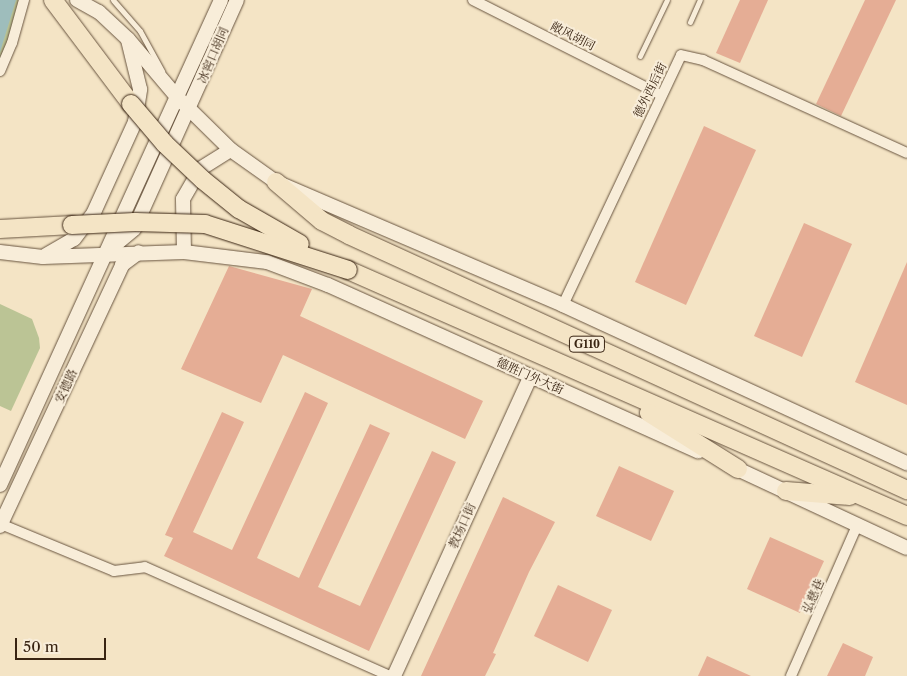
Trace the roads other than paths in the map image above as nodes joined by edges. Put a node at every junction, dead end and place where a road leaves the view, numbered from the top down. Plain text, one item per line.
1 (24, 0) edge
2 (53, 0) edge
3 (77, 0) edge
4 (113, 0) edge
5 (221, 0) edge
6 (237, 0) edge
7 (473, 0) edge
8 (667, 0) edge
9 (700, 0) edge
10 (690, 22) dead end
11 (128, 39) junction
12 (640, 56) dead end
13 (0, 70) edge
14 (661, 95) junction
15 (177, 97) junction
16 (189, 109) junction
17 (231, 150) junction
18 (907, 153) edge
19 (276, 182) junction
20 (0, 229) edge
21 (0, 252) edge
22 (140, 252) junction
23 (184, 252) junction
24 (105, 254) junction
25 (43, 257) junction
26 (348, 270) junction
27 (562, 305) junction
28 (530, 377) junction
29 (600, 382) junction
30 (907, 463) edge
31 (738, 469) junction
32 (0, 485) edge
33 (907, 490) edge
34 (786, 491) junction
35 (863, 497) junction
36 (907, 516) edge
37 (2, 525) edge
38 (857, 526) junction
39 (907, 548) edge
40 (390, 676) edge
41 (394, 676) edge
42 (791, 676) edge

1 - 13 street
2 - 26 highway, bridge
3 - 11 street
4 - 15 lane
5 - 15 street, 冰窖口胡同
6 - 16 street, 冰窖口胡同
7 - 14 street, 敞风胡同
8 - 12 lane
9 - 10 lane
11 - 15 street
11 - 25 street
14 - 18 street, 德外西后街
14 - 27 street, 德外西后街
15 - 16 street
15 - 24 street, 冰窖口胡同
16 - 17 street
16 - 24 street, 冰窖口胡同
17 - 19 street
17 - 23 street
19 - 27 street
19 - 33 highway, G110
20 - 26 highway, bridge
21 - 25 street, 德胜门外大街
22 - 23 street, 德胜门外大街
22 - 24 street, 德胜门外大街
22 - 37 street, 安德路
23 - 28 street, 德胜门外大街
24 - 25 street, 德胜门外大街
24 - 32 street, 安德路
26 - 29 highway, 德胜门外大街 / G110
27 - 30 street
28 - 31 street, 德胜门外大街
28 - 41 street, 教场口街
29 - 31 highway
29 - 35 highway, 德胜门外大街 / G110
31 - 34 street, 德胜门外大街
34 - 35 highway
34 - 38 street, 德胜门外大街
35 - 36 highway, 德胜门外大街 / G110
37 - 40 street
38 - 39 street, 德胜门外大街
38 - 42 street, 弘慈巷

